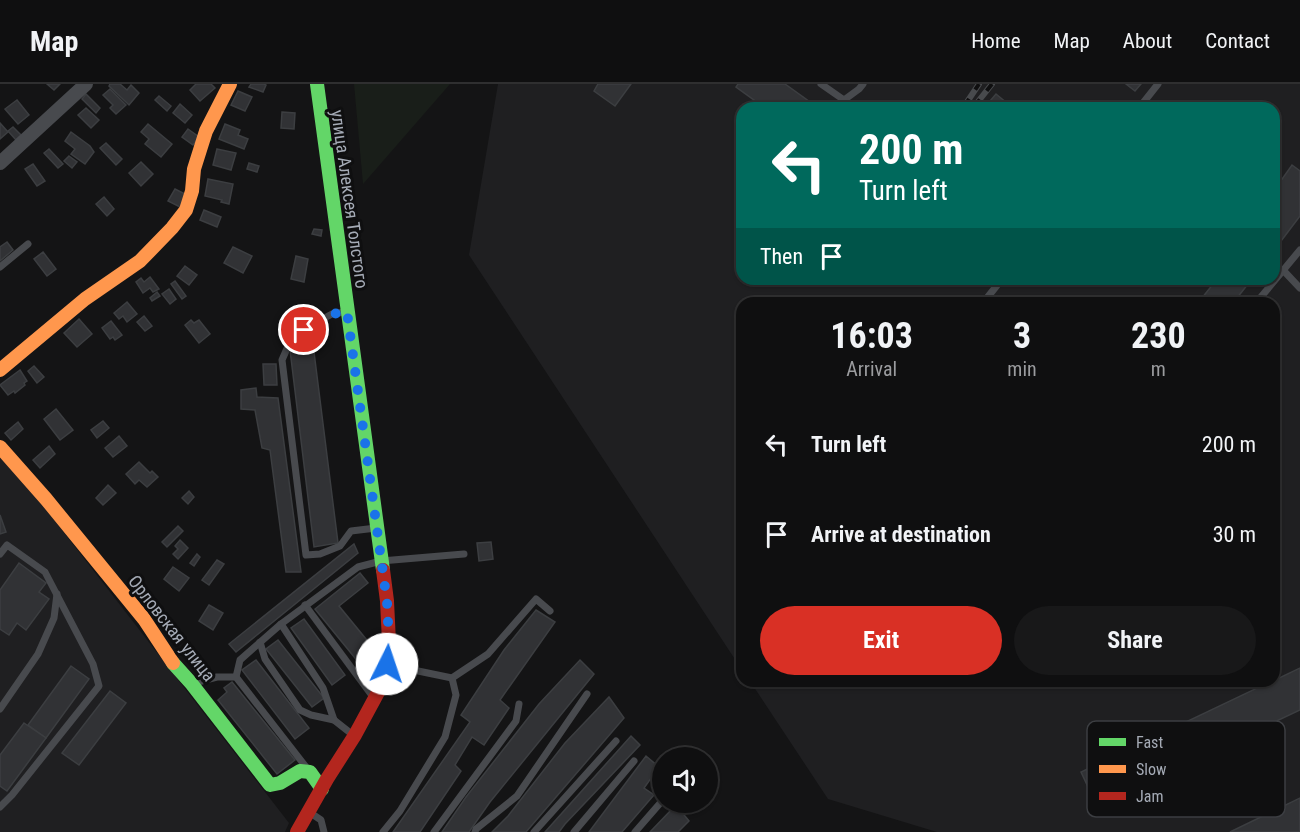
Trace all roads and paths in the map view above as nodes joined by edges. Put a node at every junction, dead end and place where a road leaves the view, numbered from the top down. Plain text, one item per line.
1 (86, 84) edge
2 (230, 84) edge
3 (317, 84) edge
4 (821, 84) edge
5 (863, 84) edge
6 (1158, 84) edge
7 (844, 100) joint
8 (1144, 102) edge
9 (0, 163) edge
10 (28, 244) dead end
11 (1300, 250) edge
12 (0, 267) edge
13 (1283, 270) junction
14 (1280, 274) edge
15 (997, 285) edge
16 (1271, 285) edge
17 (1300, 288) edge
18 (988, 297) edge
19 (1261, 297) edge
20 (347, 312) junction
21 (0, 370) edge
22 (0, 447) edge
23 (376, 528) junction
24 (0, 554) edge
25 (464, 554) dead end
26 (381, 561) junction
27 (57, 594) junction
28 (305, 605) junction
29 (550, 611) dead end
30 (281, 624) junction
31 (260, 642) junction
32 (387, 664) junction
33 (236, 677) junction
34 (452, 678) junction
35 (191, 683) junction
36 (587, 694) dead end
37 (374, 699) junction
38 (519, 704) dead end
39 (0, 709) edge
40 (334, 720) junction
41 (354, 735) junction
42 (616, 741) dead end
43 (634, 761) dead end
44 (310, 772) junction
45 (322, 789) junction
46 (0, 807) edge
47 (309, 812) junction
48 (652, 812) edge
49 (297, 832) edge
50 (324, 832) edge
51 (383, 832) edge
52 (434, 832) edge
53 (475, 832) edge
54 (534, 832) edge
55 (574, 832) edge
56 (635, 832) edge

1 - 9 street
2 - 21 street
3 - 20 street, улица Алексея Толстого
4 - 7 lane
5 - 7 lane
6 - 8 lane
10 - 12 lane
11 - 13 lane
13 - 14 lane
13 - 17 lane
15 - 18 lane
16 - 19 lane
20 - 23 street, улица Алексея Толстого
20 - 23 lane
22 - 35 street, Орловская улица
23 - 26 street, улица Алексея Толстого
24 - 27 lane
25 - 26 lane
26 - 28 lane
26 - 32 street, улица Алексея Толстого
27 - 39 lane
27 - 46 lane
28 - 30 lane
28 - 37 lane
29 - 34 lane
30 - 31 lane
30 - 40 lane
31 - 33 lane
31 - 40 lane
32 - 34 lane
32 - 37 street, улица Алексея Толстого
33 - 35 lane
33 - 44 lane
34 - 51 lane
35 - 44 street, Орловская улица
36 - 53 lane
37 - 41 street, улица Алексея Толстого
38 - 52 lane
40 - 41 lane
41 - 45 street, улица Алексея Толстого
42 - 54 lane
43 - 55 lane
44 - 45 street
45 - 47 street, улица Алексея Толстого
47 - 49 street, улица Алексея Толстого
47 - 50 lane
48 - 56 lane

